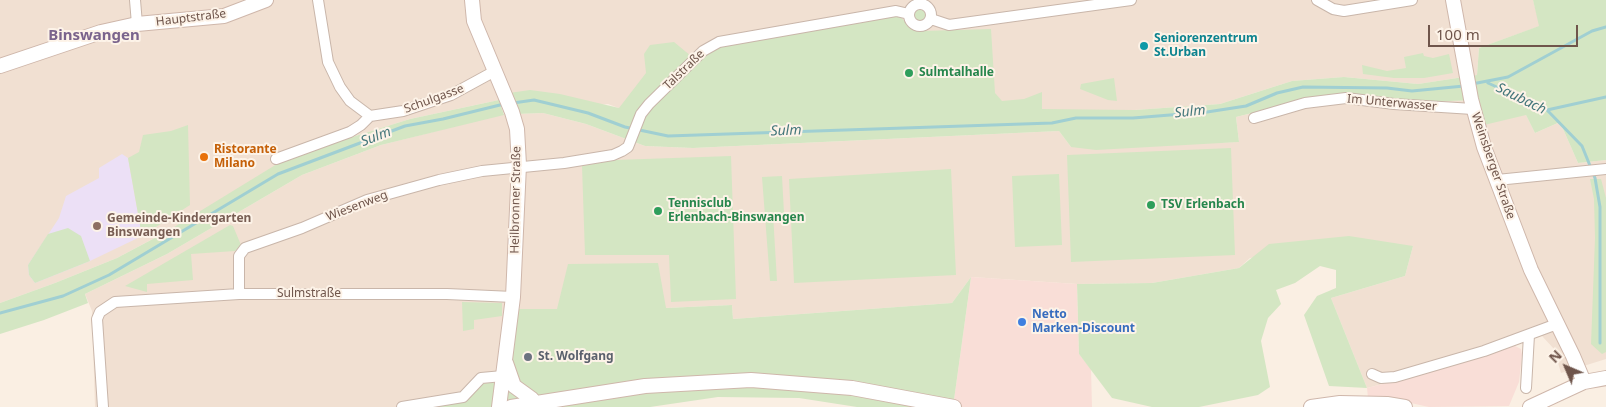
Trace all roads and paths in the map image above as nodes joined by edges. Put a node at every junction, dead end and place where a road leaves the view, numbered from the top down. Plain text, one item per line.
1 (135, 0) edge
2 (266, 0) edge
3 (318, 0) edge
4 (472, 0) edge
5 (1131, 0) edge
6 (1317, 0) edge
7 (1412, 0) edge
8 (1452, 0) edge
9 (909, 14) junction
10 (931, 19) junction
11 (138, 24) junction
12 (0, 66) edge
13 (495, 72) junction
14 (1472, 104) junction
15 (370, 116) junction
16 (1254, 118) dead end
17 (276, 159) dead end
18 (519, 165) junction
19 (1604, 170) edge
20 (1497, 180) junction
21 (239, 294) junction
22 (513, 296) junction
23 (1557, 324) junction
24 (1529, 335) junction
25 (505, 360) junction
26 (1372, 374) dead end
27 (503, 376) junction
28 (1606, 378) edge
29 (1584, 382) junction
30 (1526, 388) dead end
31 (533, 404) junction
32 (1542, 404) edge
33 (103, 407) edge
34 (402, 407) edge
35 (499, 407) edge
36 (511, 407) edge
37 (954, 407) edge
38 (1311, 407) edge
39 (1405, 407) edge
40 (1530, 407) edge

1 - 11 street
2 - 11 street, Hauptstraße
3 - 15 street
4 - 13 street, Heilbronner Straße
5 - 10 street, Talstraße
6 - 7 street
8 - 14 street, Weinsberger Straße
9 - 10 street, Talstraße
9 - 10 street, Talstraße
9 - 18 street, Talstraße
11 - 12 street, Hauptstraße
13 - 15 street, Schulgasse
13 - 18 street, Heilbronner Straße
14 - 16 street, Im Unterwasser
14 - 20 street, Weinsberger Straße
15 - 17 street
18 - 21 street, Wiesenweg
18 - 22 street, Heilbronner Straße
19 - 20 street
20 - 23 street, Weinsberger Straße
21 - 22 street, Sulmstraße
21 - 33 street, Sulmstraße
22 - 25 street, Heilbronner Straße
23 - 24 street
23 - 29 street, Weinsberger Straße
24 - 26 street
24 - 30 street
25 - 27 street, Heilbronner Straße
25 - 31 street
27 - 34 street
27 - 35 street, Heilbronner Straße
28 - 29 street
29 - 32 street
31 - 36 street
31 - 37 street
32 - 40 street
38 - 39 street

